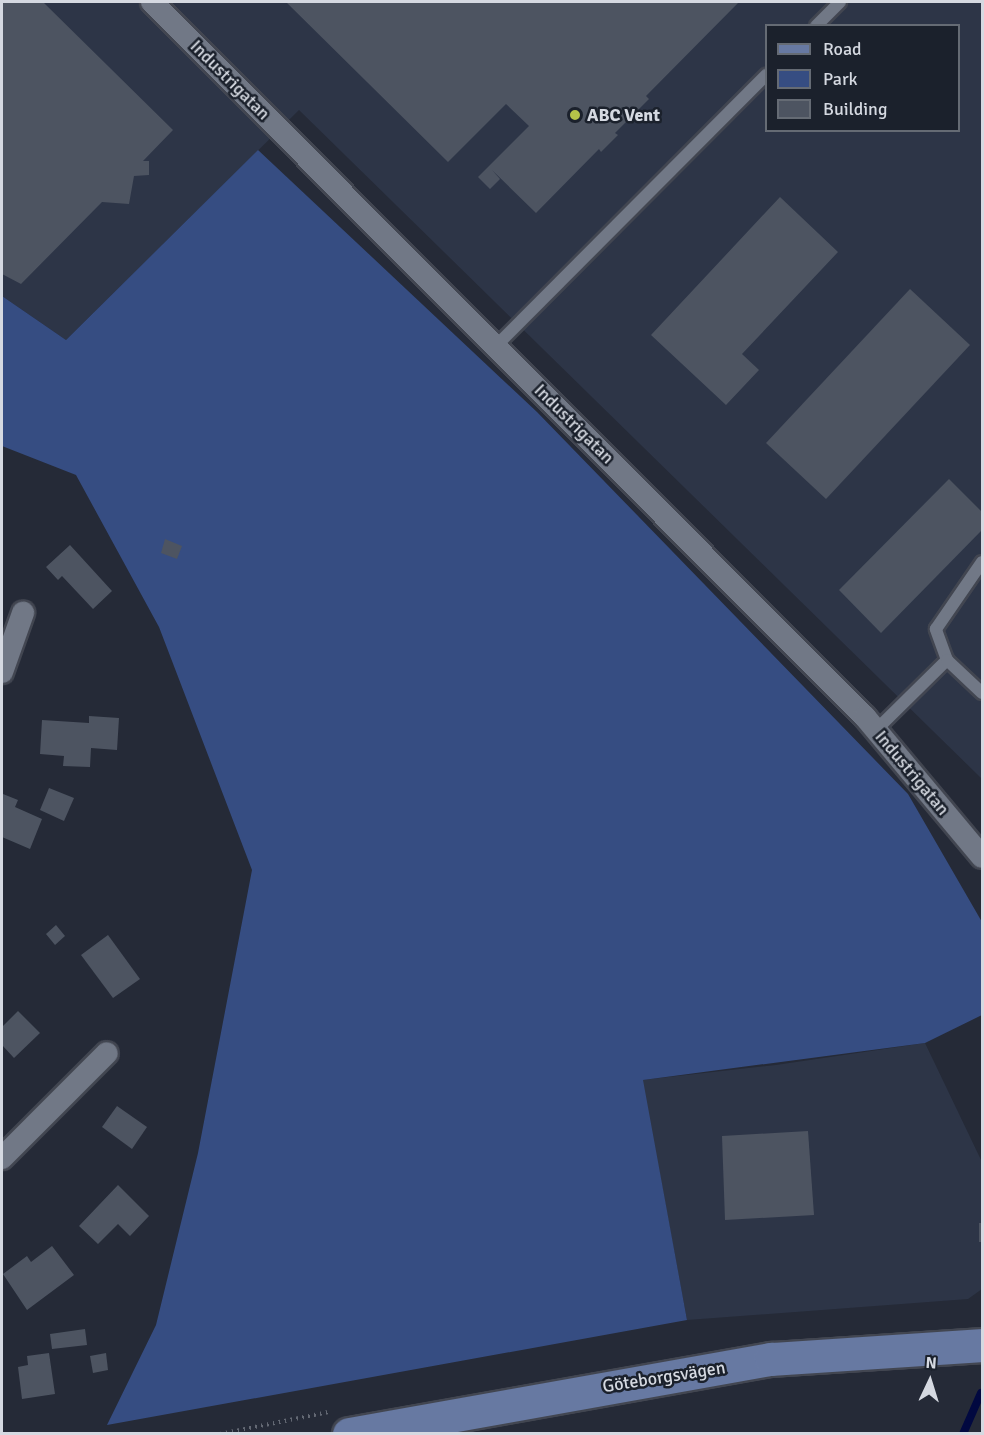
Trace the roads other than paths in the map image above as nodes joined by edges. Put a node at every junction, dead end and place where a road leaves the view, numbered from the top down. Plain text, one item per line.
1 (152, 2) edge
2 (840, 2) edge
3 (818, 24) edge
4 (765, 76) edge
5 (496, 346) junction
6 (982, 562) edge
7 (23, 613) dead end
8 (947, 660) junction
9 (2, 672) edge
10 (982, 693) edge
11 (876, 730) junction
12 (982, 857) edge
13 (107, 1053) dead end
14 (2, 1158) edge
15 (982, 1346) edge
16 (349, 1434) edge

1 - 5 street, Industrigatan
2 - 3 lane
4 - 5 lane
5 - 11 street, Industrigatan
6 - 8 lane
7 - 9 street
8 - 10 lane
8 - 11 lane
11 - 12 street, Industrigatan
13 - 14 street
15 - 16 street, Göteborgsvägen

